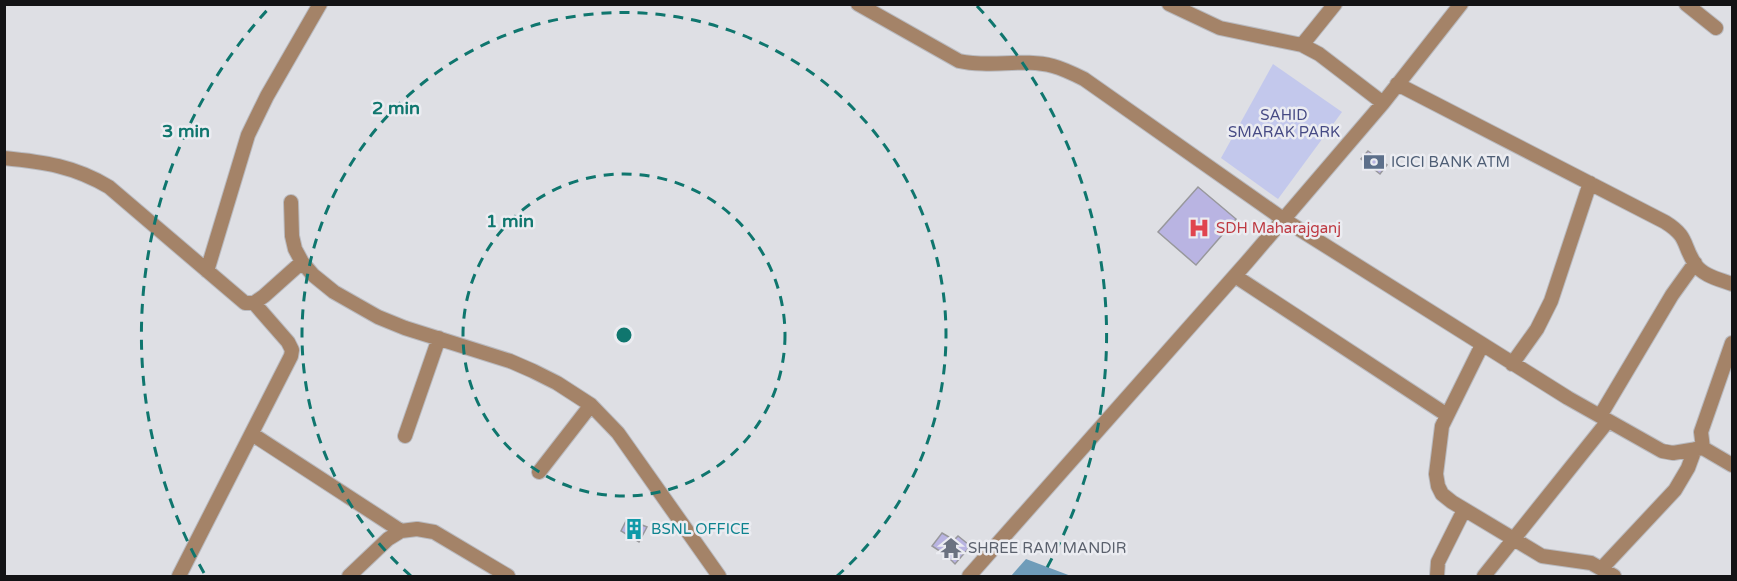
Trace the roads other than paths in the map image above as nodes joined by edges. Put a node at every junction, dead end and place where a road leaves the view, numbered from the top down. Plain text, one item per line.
1 (320, 4) edge
2 (858, 4) edge
3 (1169, 4) edge
4 (1335, 4) edge
5 (1461, 4) edge
6 (1686, 4) edge
7 (1716, 28) dead end
8 (1302, 45) junction
9 (1396, 84) junction
10 (1383, 103) junction
11 (4, 158) edge
12 (1590, 183) junction
13 (291, 202) dead end
14 (1283, 219) junction
15 (302, 262) junction
16 (1695, 263) junction
17 (207, 271) junction
18 (1235, 276) junction
19 (1732, 284) edge
20 (254, 303) junction
21 (439, 338) junction
22 (1732, 343) edge
23 (1482, 345) junction
24 (1512, 364) junction
25 (591, 405) junction
26 (1447, 415) junction
27 (1604, 419) junction
28 (252, 434) junction
29 (405, 436) dead end
30 (1699, 449) junction
31 (1732, 465) edge
32 (538, 472) dead end
33 (1464, 510) junction
34 (401, 531) junction
35 (1515, 540) junction
36 (1602, 568) junction
37 (179, 576) edge
38 (349, 576) edge
39 (508, 576) edge
40 (719, 576) edge
41 (969, 576) edge
42 (1437, 576) edge
43 (1484, 576) edge
44 (1614, 576) edge

1 - 17 street
2 - 14 street
3 - 8 street
4 - 8 street
5 - 9 street
6 - 7 street
8 - 10 street
9 - 10 street
9 - 12 street
10 - 14 street
11 - 17 street
12 - 16 street
12 - 24 street
13 - 15 street
14 - 18 street
14 - 23 street
15 - 20 street
15 - 21 street
16 - 19 street
16 - 27 street
17 - 20 street
18 - 26 street
18 - 41 street
20 - 28 street
21 - 25 street
21 - 29 street
22 - 30 street
23 - 24 street
23 - 26 street
24 - 27 street
25 - 32 street
25 - 40 street
26 - 33 street
27 - 30 street
27 - 35 street
28 - 34 street
28 - 37 street
30 - 31 street
30 - 36 street
33 - 35 street
33 - 42 street
34 - 38 street
34 - 39 street
35 - 36 street
35 - 43 street
36 - 44 street

